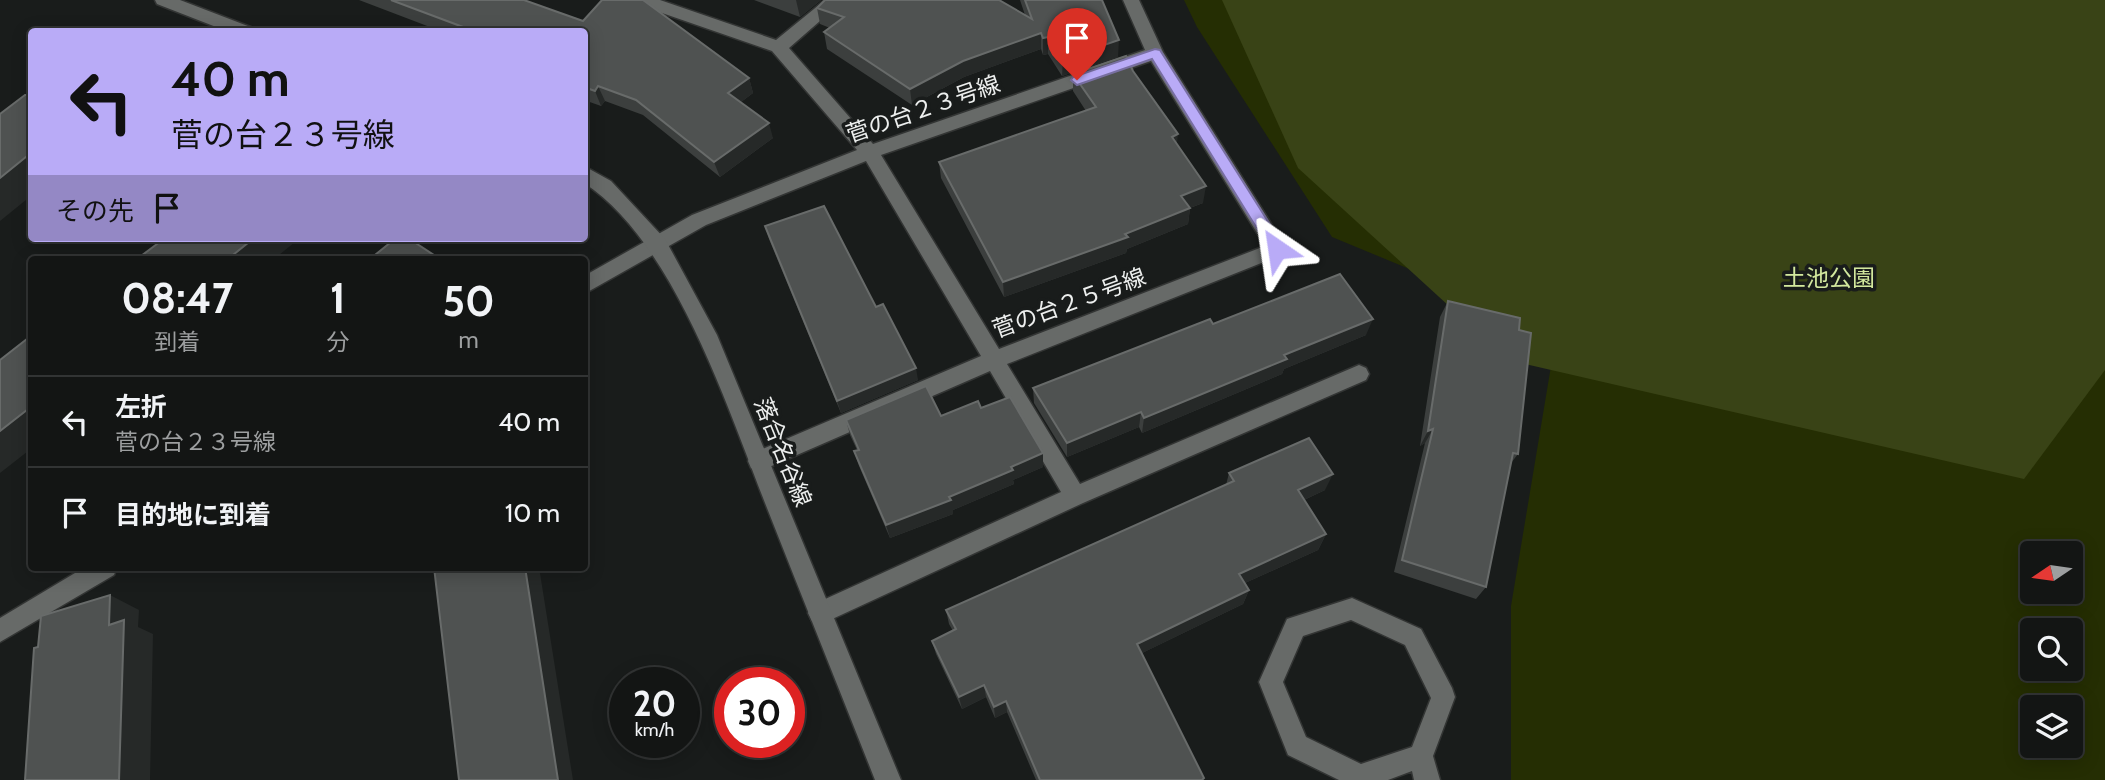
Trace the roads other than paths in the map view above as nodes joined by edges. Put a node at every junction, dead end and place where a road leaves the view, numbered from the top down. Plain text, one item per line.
1 (163, 0) edge
2 (642, 0) edge
3 (836, 0) edge
4 (1131, 0) edge
5 (236, 28) edge
6 (778, 47) junction
7 (1155, 53) junction
8 (870, 152) junction
9 (588, 176) edge
10 (658, 244) junction
11 (588, 284) edge
12 (994, 360) junction
13 (1359, 374) dead end
14 (759, 461) junction
15 (1076, 496) junction
16 (99, 571) edge
17 (820, 613) junction
18 (0, 631) edge
19 (1424, 768) edge
20 (888, 780) edge

1 - 5 street
2 - 6 street, 菅の台２５号線
3 - 6 street
4 - 7 street
6 - 8 street, 菅の台２５号線
7 - 8 street, 菅の台２３号線
7 - 12 street, 菅の台２５号線
8 - 10 street, 菅の台２３号線
8 - 12 street, 菅の台２５号線
9 - 10 street, 落合名谷線
10 - 11 street, 菅の台２３号線
10 - 14 street, 落合名谷線
12 - 14 street
12 - 15 street
13 - 15 street
14 - 17 street, 落合名谷線
15 - 17 street
16 - 18 street
17 - 20 street, 落合名谷線
19 - 19 street

